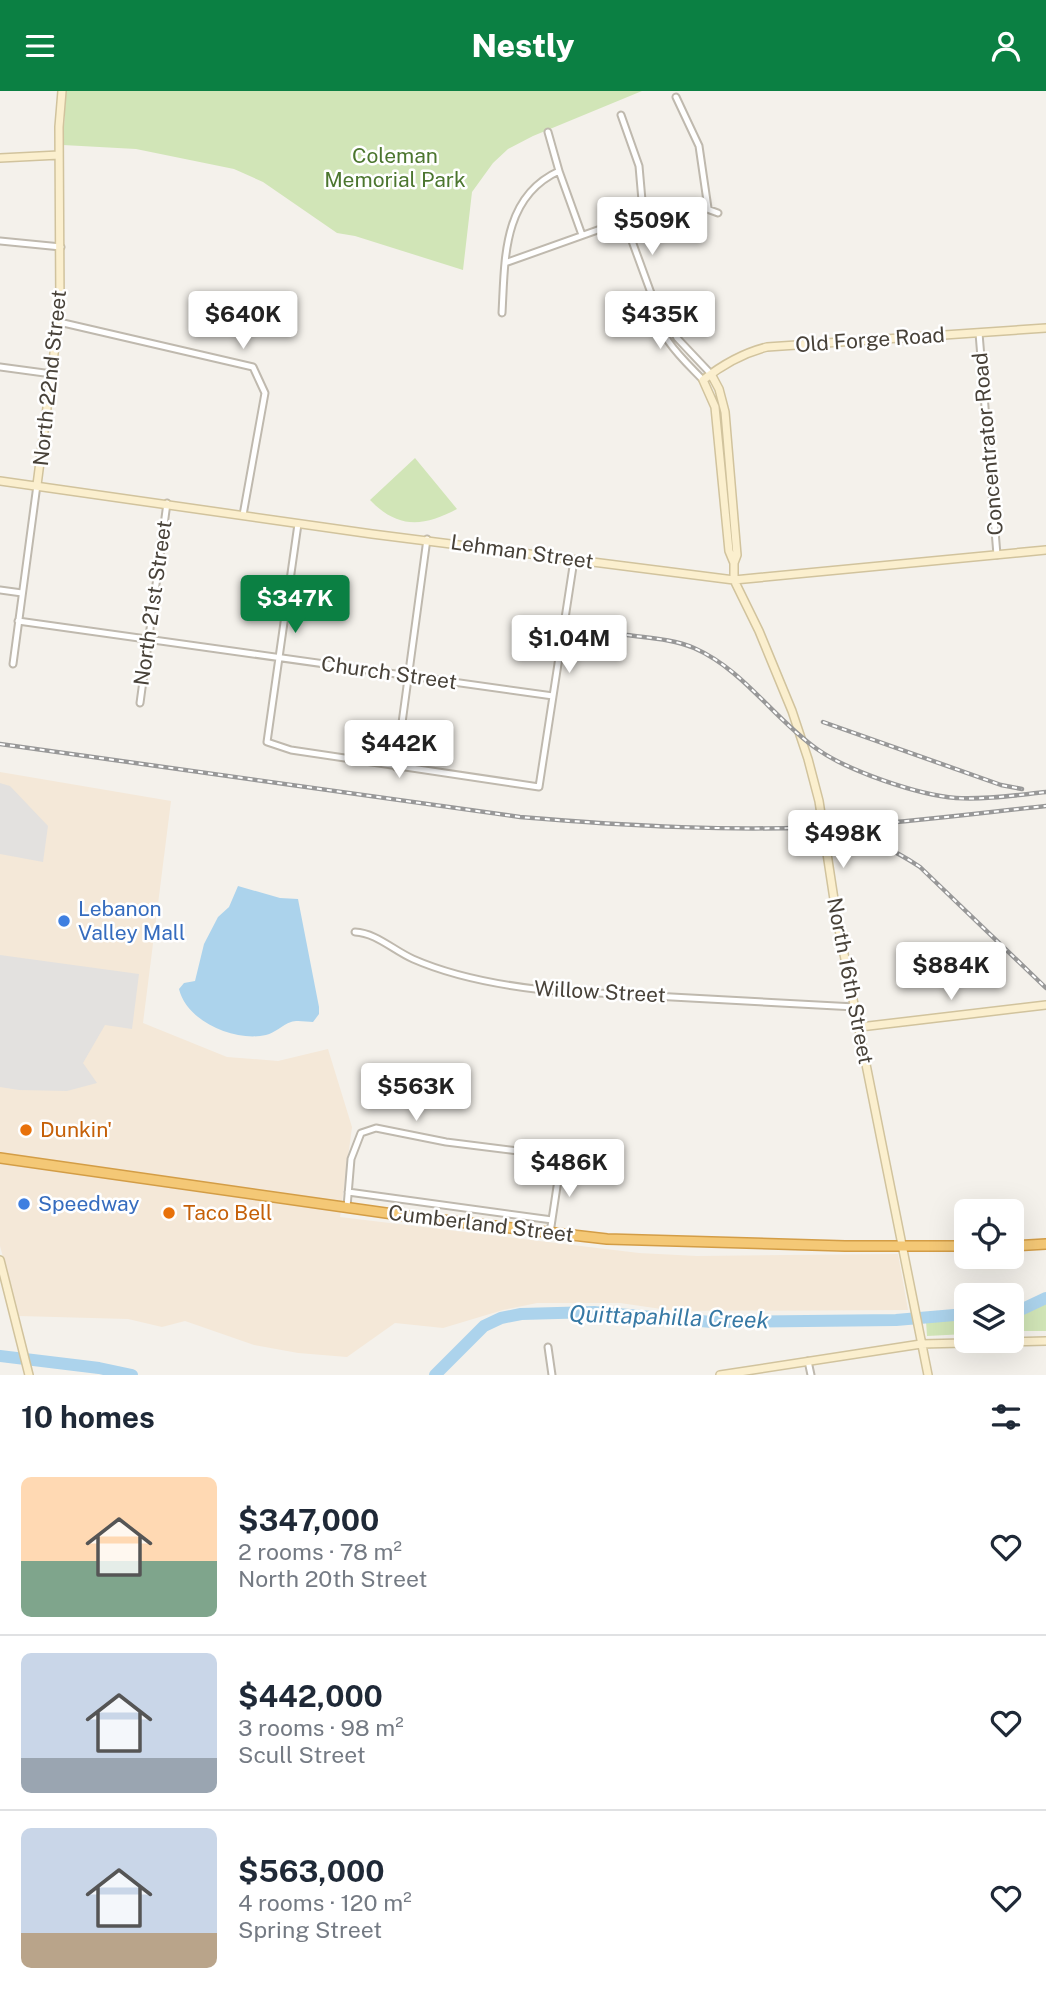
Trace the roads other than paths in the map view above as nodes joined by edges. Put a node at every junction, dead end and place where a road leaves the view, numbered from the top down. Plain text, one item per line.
1 (62, 91) edge
2 (676, 97) dead end
3 (621, 115) dead end
4 (548, 132) dead end
5 (59, 155) junction
6 (0, 158) edge
7 (559, 171) junction
8 (708, 208) junction
9 (643, 212) junction
10 (718, 213) dead end
11 (624, 219) junction
12 (582, 235) junction
13 (0, 241) edge
14 (61, 247) junction
15 (505, 263) junction
16 (655, 305) junction
17 (502, 313) dead end
18 (59, 322) junction
19 (1046, 328) edge
20 (979, 333) junction
21 (0, 367) edge
22 (711, 374) junction
23 (52, 375) junction
24 (703, 380) junction
25 (0, 481) edge
26 (37, 485) junction
27 (167, 503) junction
28 (243, 515) junction
29 (298, 524) junction
30 (427, 539) junction
31 (1046, 550) edge
32 (997, 555) junction
33 (573, 560) junction
34 (734, 563) junction
35 (734, 580) junction
36 (0, 590) edge
37 (22, 593) junction
38 (18, 621) junction
39 (147, 640) junction
40 (278, 658) junction
41 (13, 664) dead end
42 (409, 676) junction
43 (553, 696) junction
44 (139, 703) dead end
45 (396, 767) junction
46 (355, 932) dead end
47 (1046, 1005) edge
48 (855, 1007) junction
49 (860, 1027) junction
50 (0, 1158) edge
51 (348, 1192) junction
52 (346, 1207) junction
53 (552, 1220) junction
54 (550, 1234) junction
55 (1046, 1244) edge
56 (902, 1245) junction
57 (1024, 1245) edge
58 (954, 1246) edge
59 (0, 1260) edge
60 (1046, 1341) edge
61 (921, 1344) junction
62 (548, 1347) dead end
63 (807, 1360) junction
64 (29, 1375) edge
65 (552, 1375) edge
66 (720, 1375) edge
67 (811, 1375) edge
68 (928, 1375) edge

1 - 5 main road, North 22nd Street
2 - 8 street
3 - 9 street
4 - 7 street
5 - 6 main road
5 - 14 main road, North 22nd Street
7 - 12 street
7 - 15 street
8 - 9 street
8 - 10 street
9 - 11 street
11 - 12 street
11 - 16 street, North 16th Street
12 - 15 street
13 - 14 street
14 - 18 main road, North 22nd Street
15 - 17 street
16 - 22 street, North 16th Street
16 - 24 street, North 16th Street
18 - 23 main road, North 22nd Street
18 - 28 street
19 - 20 main road, Old Forge Road
20 - 22 main road, Old Forge Road
20 - 32 street, Concentrator Road
21 - 23 street
22 - 24 main road, Old Forge Road
22 - 34 main road, North 16th Street
23 - 26 main road, North 22nd Street
24 - 34 main road, North 16th Street
25 - 26 main road, Lehman Street
26 - 27 main road, Lehman Street
26 - 37 street, North 22nd Street
27 - 28 main road, Lehman Street
27 - 39 street, North 21st Street
28 - 29 main road, Lehman Street
29 - 30 main road, Lehman Street
29 - 40 street
30 - 33 main road, Lehman Street
30 - 42 street
31 - 32 main road, Lehman Street
32 - 35 main road, Lehman Street
33 - 35 main road, Lehman Street
33 - 43 street
34 - 35 main road, North 16th Street
35 - 48 main road, North 16th Street
36 - 37 street
37 - 38 street, North 22nd Street
38 - 39 street, Church Street
38 - 41 street, North 22nd Street
39 - 40 street, Church Street
39 - 44 street, North 21st Street
40 - 42 street, Church Street
40 - 45 street
42 - 43 street, Church Street
42 - 45 street
43 - 45 street
46 - 48 street, Willow Street
47 - 49 main road
48 - 49 main road, North 16th Street
49 - 56 main road, North 16th Street
50 - 52 highway, Cumberland Street
51 - 52 street
51 - 53 street
51 - 53 street
52 - 54 highway, Cumberland Street
53 - 54 street
54 - 56 highway, Cumberland Street
55 - 57 highway
56 - 58 highway, Cumberland Street
56 - 61 main road, North 16th Street
59 - 64 main road
60 - 61 main road
61 - 63 main road
61 - 68 main road, North 16th Street
62 - 65 street
63 - 66 main road
63 - 67 street

